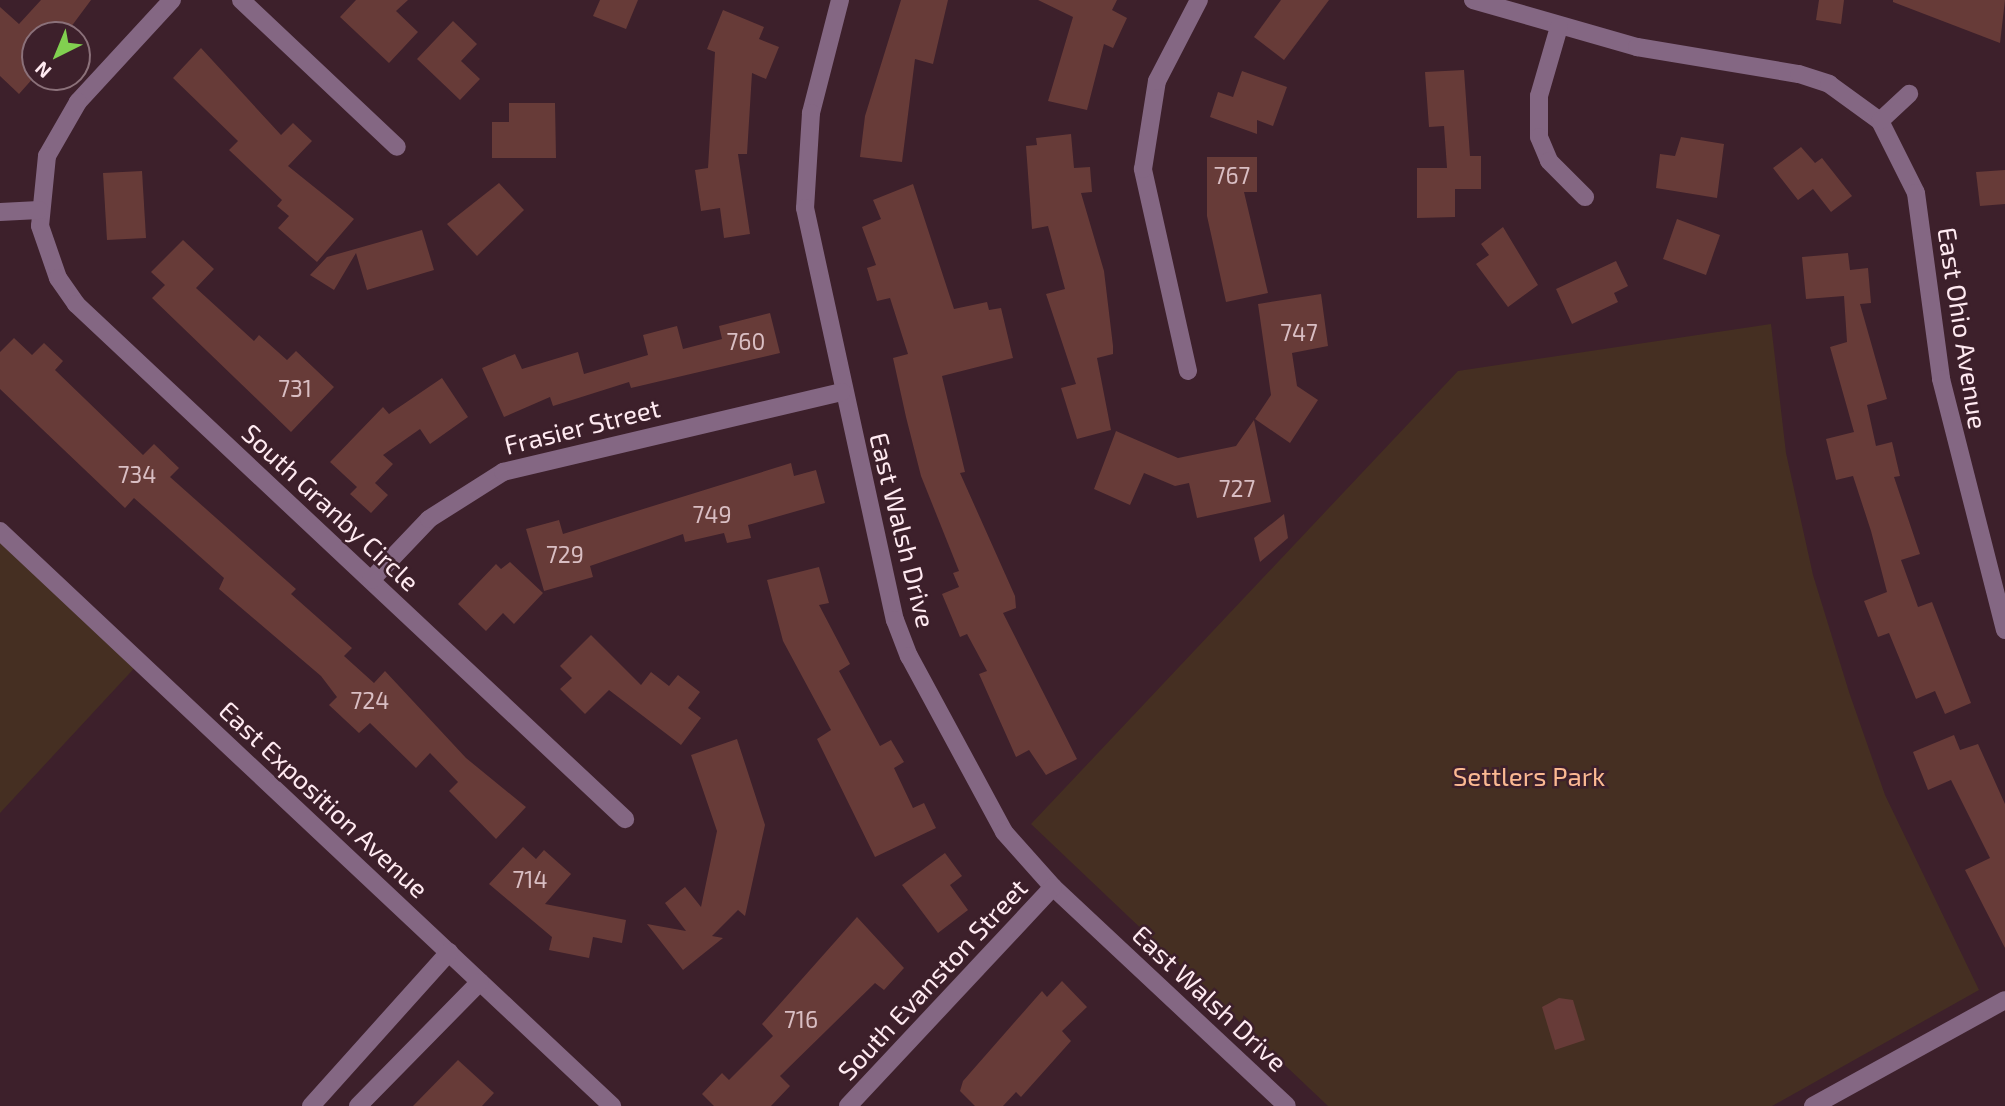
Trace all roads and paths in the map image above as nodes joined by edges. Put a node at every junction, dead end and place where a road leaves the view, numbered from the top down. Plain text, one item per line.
1 (172, 0) edge
2 (241, 0) edge
3 (840, 0) edge
4 (1199, 0) edge
5 (1473, 0) edge
6 (1559, 27) junction
7 (1909, 94) dead end
8 (1880, 121) junction
9 (397, 147) dead end
10 (1585, 197) dead end
11 (39, 210) junction
12 (0, 212) edge
13 (1188, 371) dead end
14 (842, 392) junction
15 (0, 531) edge
16 (371, 580) junction
17 (2005, 630) edge
18 (625, 819) dead end
19 (1053, 887) junction
20 (449, 952) junction
21 (480, 982) junction
22 (2005, 1000) edge
23 (311, 1106) edge
24 (358, 1106) edge
25 (612, 1106) edge
26 (848, 1106) edge
27 (1287, 1106) edge
28 (1813, 1106) edge

1 - 11 street, South Granby Circle
2 - 9 street
3 - 14 street, East Walsh Drive
4 - 13 street
5 - 6 street, East Ohio Avenue
6 - 8 street, East Ohio Avenue
6 - 10 street
7 - 8 street
8 - 17 street, East Ohio Avenue
11 - 12 street
11 - 16 street, South Granby Circle
14 - 16 street, Frasier Street
14 - 19 street, East Walsh Drive
15 - 20 street, East Exposition Avenue
16 - 18 street, South Granby Circle
19 - 26 street, South Evanston Street
19 - 27 street, East Walsh Drive
20 - 21 street, East Exposition Avenue
20 - 23 street
21 - 24 street
21 - 25 street, East Exposition Avenue
22 - 28 street

